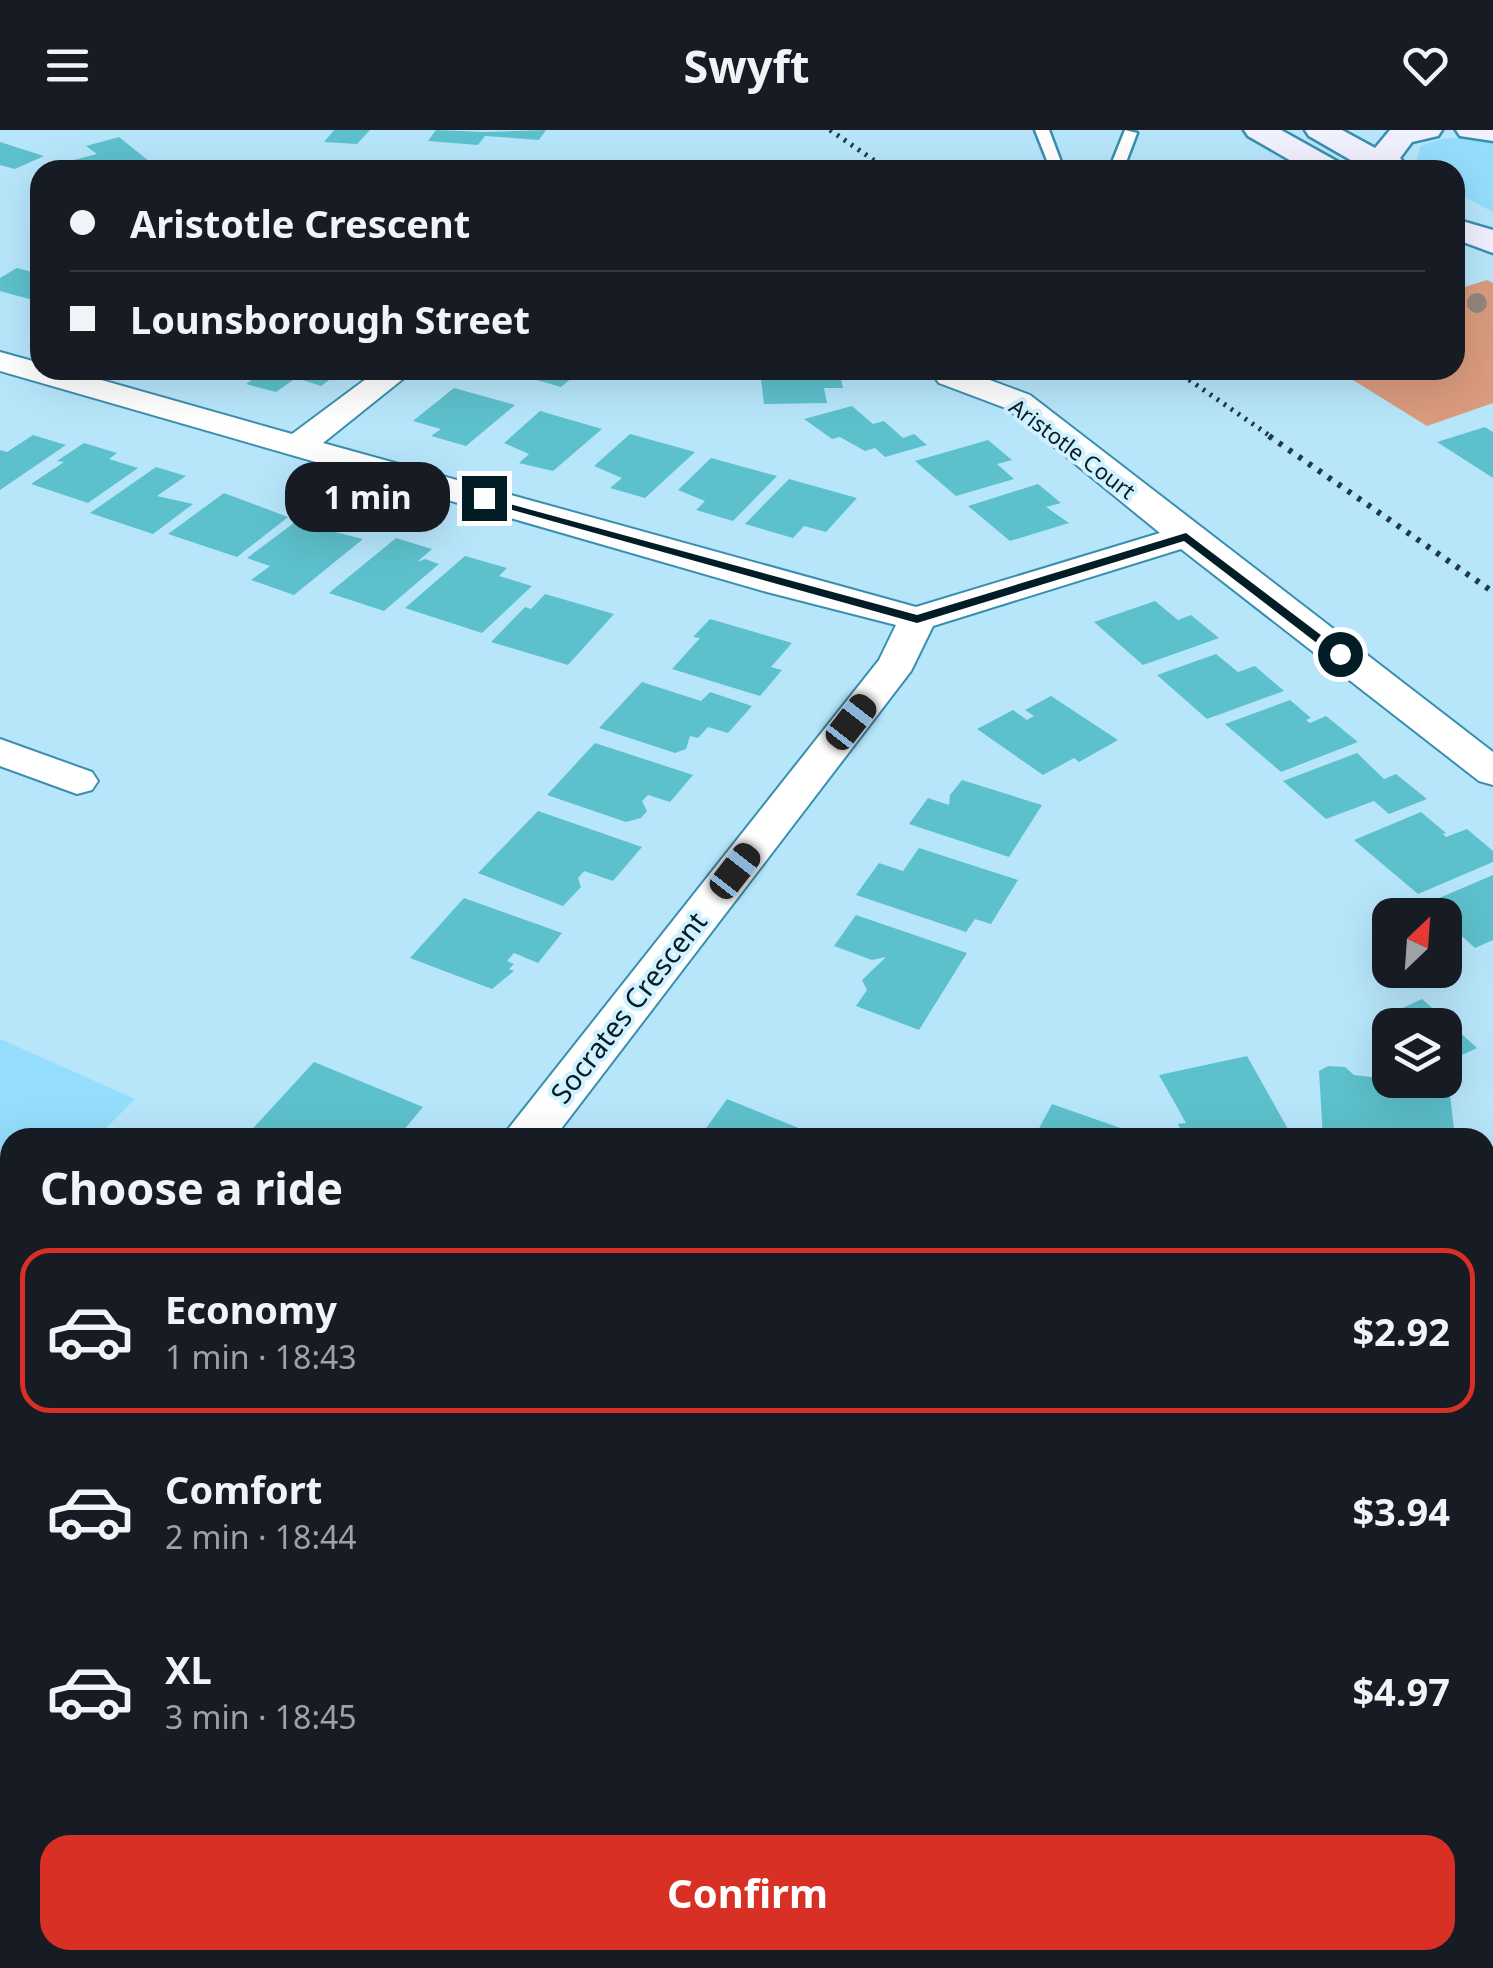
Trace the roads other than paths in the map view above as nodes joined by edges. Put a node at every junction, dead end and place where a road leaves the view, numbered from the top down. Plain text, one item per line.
1 (1042, 130) edge
2 (1259, 130) edge
3 (1320, 130) edge
4 (1427, 130) edge
5 (1471, 130) edge
6 (1493, 132) edge
7 (1130, 133) dead end
8 (1052, 160) edge
9 (1120, 160) edge
10 (1312, 160) edge
11 (1374, 160) edge
12 (1384, 160) edge
13 (1465, 209) edge
14 (1469, 235) edge
15 (46, 380) edge
16 (385, 380) edge
17 (961, 380) edge
18 (299, 445) junction
19 (1186, 536) junction
20 (917, 619) junction
21 (0, 752) edge
22 (1493, 772) edge
23 (77, 781) dead end
24 (534, 1128) edge

1 - 8 lane
2 - 10 main road
3 - 11 main road
4 - 12 main road
5 - 6 main road
7 - 9 lane
13 - 14 main road
15 - 18 street
16 - 18 street
17 - 19 street, Aristotle Court
18 - 20 street
19 - 20 street
19 - 22 street, Aristotle Court
20 - 24 street, Socrates Crescent
21 - 23 street

